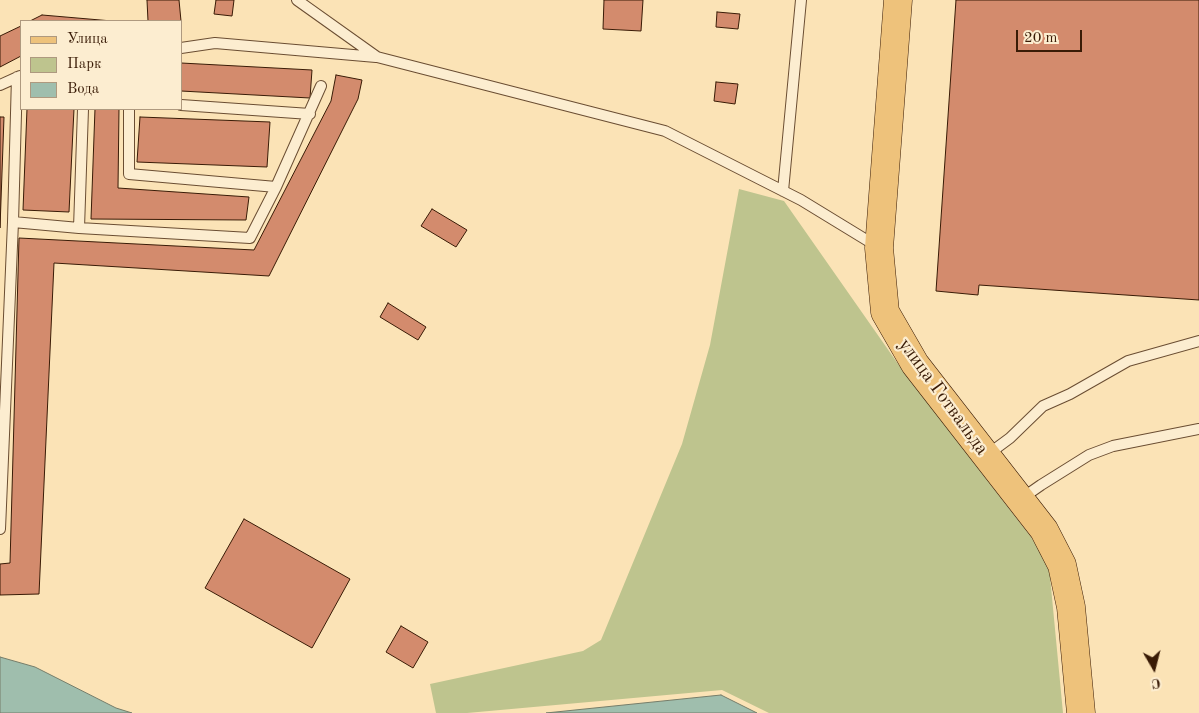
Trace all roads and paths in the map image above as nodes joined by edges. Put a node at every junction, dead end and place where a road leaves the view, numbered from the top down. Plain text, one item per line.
1 (297, 0) edge
2 (801, 0) edge
3 (898, 0) edge
4 (182, 48) edge
5 (376, 58) junction
6 (19, 76) edge
7 (0, 85) edge
8 (321, 86) dead end
9 (182, 105) edge
10 (83, 110) edge
11 (129, 110) edge
12 (310, 114) junction
13 (276, 187) junction
14 (783, 191) junction
15 (13, 222) junction
16 (79, 228) junction
17 (878, 248) junction
18 (1199, 341) edge
19 (1199, 429) edge
20 (986, 456) junction
21 (1020, 500) junction
22 (0, 529) edge
23 (1080, 713) edge

1 - 5 lane
2 - 14 lane
3 - 17 main road, улица Готвальда
4 - 5 lane
5 - 14 lane
6 - 7 lane
6 - 15 lane
8 - 12 lane
9 - 12 lane
10 - 16 lane
11 - 13 lane
12 - 13 lane
13 - 16 lane
14 - 17 lane
15 - 16 lane
15 - 22 lane
17 - 20 main road, улица Готвальда
18 - 20 lane
19 - 21 lane
20 - 21 main road, улица Готвальда
21 - 23 main road, улица Готвальда

